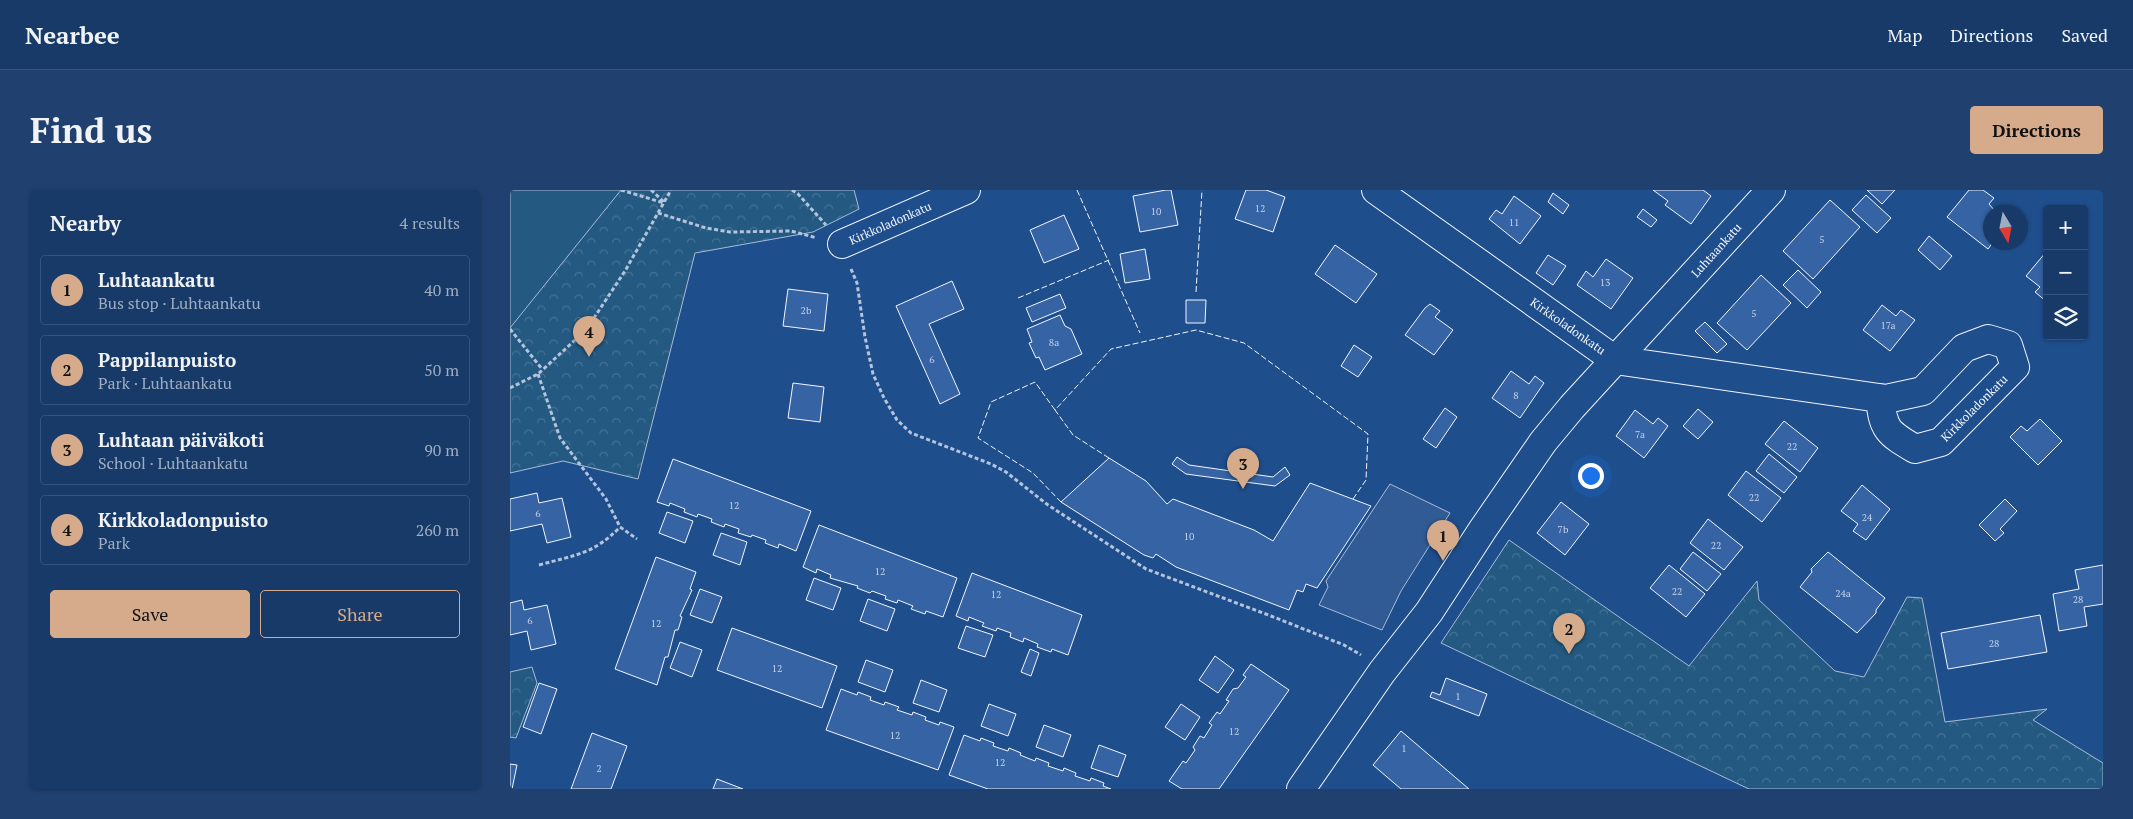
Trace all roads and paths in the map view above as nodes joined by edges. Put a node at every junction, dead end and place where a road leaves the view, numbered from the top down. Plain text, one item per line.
1 (621, 190) edge
2 (651, 190) edge
3 (671, 190) edge
4 (792, 190) edge
5 (966, 190) edge
6 (1376, 190) edge
7 (1771, 190) edge
8 (664, 203) junction
9 (658, 213) junction
10 (842, 244) junction
11 (510, 329) edge
12 (1615, 360) junction
13 (542, 369) junction
14 (538, 374) junction
15 (510, 388) edge
16 (1880, 398) junction
17 (620, 527) junction
18 (637, 539) dead end
19 (539, 565) dead end
20 (1365, 657) dead end
21 (1302, 789) edge

1 - 8 path
2 - 8 path
3 - 8 path
4 - 10 path
5 - 10 street, Kirkkoladonkatu
6 - 12 street, Kirkkoladonkatu
7 - 12 street, Luhtaankatu
8 - 9 path
9 - 10 path
9 - 13 path
10 - 20 path
11 - 13 path
12 - 16 street, Kirkkoladonkatu
12 - 21 street, Luhtaankatu
13 - 14 path
14 - 15 path
14 - 17 path
16 - 16 street, Kirkkoladonkatu
17 - 18 path
17 - 19 path

